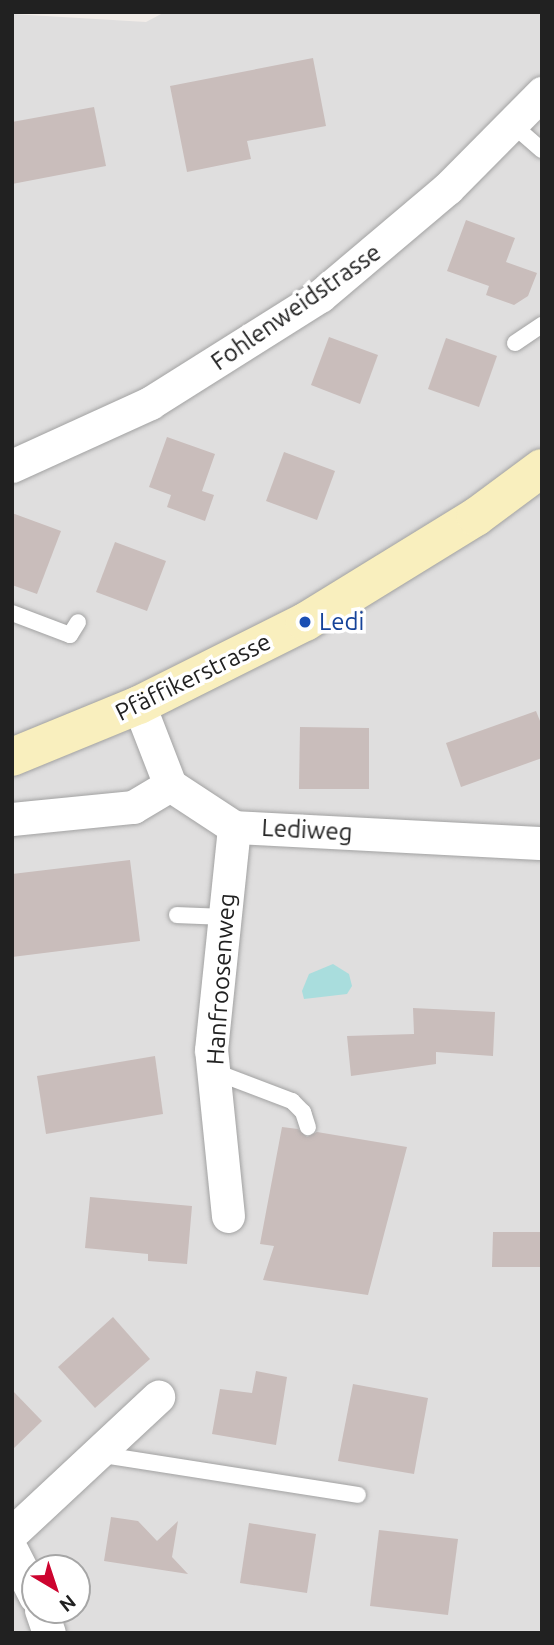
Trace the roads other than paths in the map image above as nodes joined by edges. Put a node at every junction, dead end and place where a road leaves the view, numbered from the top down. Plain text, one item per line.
1 (542, 93) edge
2 (513, 125) junction
3 (542, 150) edge
4 (542, 325) edge
5 (515, 343) dead end
6 (12, 466) edge
7 (542, 468) edge
8 (12, 613) edge
9 (78, 622) dead end
10 (139, 705) junction
11 (12, 757) edge
12 (170, 785) junction
13 (12, 819) edge
14 (234, 827) junction
15 (542, 843) edge
16 (177, 915) dead end
17 (225, 917) junction
18 (213, 1071) junction
19 (308, 1128) dead end
20 (228, 1216) dead end
21 (158, 1397) dead end
22 (97, 1454) junction
23 (358, 1495) dead end
24 (12, 1533) edge
25 (12, 1551) edge
26 (21, 1569) edge

1 - 2 street, Fohlenweidstrasse
2 - 3 lane
2 - 6 street, Fohlenweidstrasse
4 - 5 lane
7 - 10 main road, Pfäffikerstrasse
8 - 9 lane
10 - 11 main road, Pfäffikerstrasse
10 - 12 street
12 - 13 street
12 - 14 street, Lediweg
14 - 15 street, Lediweg
14 - 17 street, Hanfroosenweg
16 - 17 lane
17 - 18 street, Hanfroosenweg
18 - 19 lane
18 - 20 street, Hanfroosenweg
21 - 22 street
22 - 23 lane
22 - 24 street
25 - 26 street

